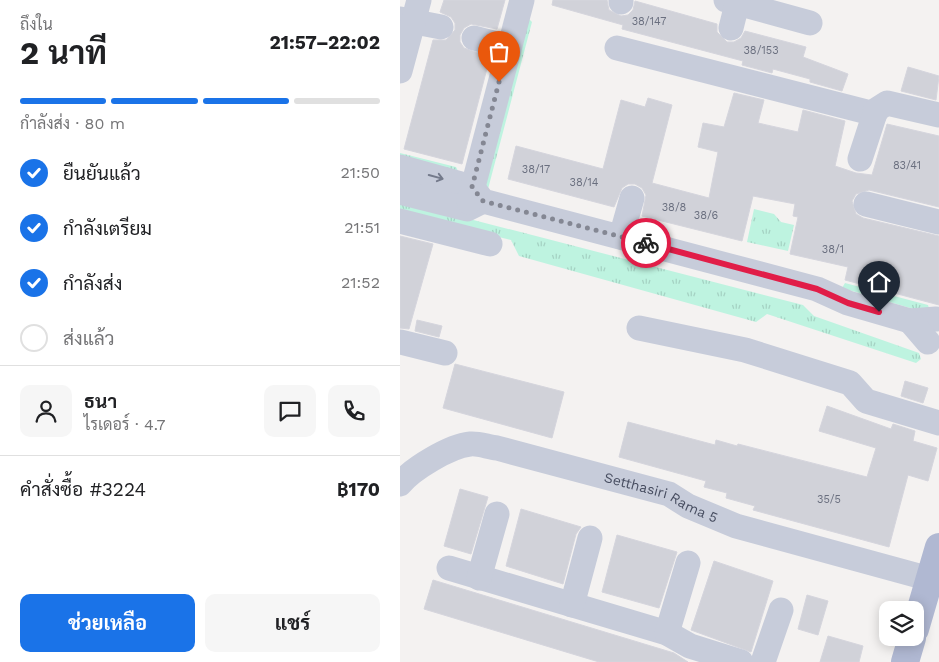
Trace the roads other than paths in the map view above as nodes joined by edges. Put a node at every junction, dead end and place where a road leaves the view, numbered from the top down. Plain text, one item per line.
1 (522, 0) edge
2 (734, 1) edge
3 (410, 14) edge
4 (810, 23) dead end
5 (441, 27) dead end
6 (731, 28) dead end
7 (474, 38) dead end
8 (508, 47) junction
9 (617, 48) dead end
10 (400, 71) edge
11 (875, 114) junction
12 (939, 115) edge
13 (860, 159) dead end
14 (400, 167) edge
15 (400, 192) edge
16 (632, 198) dead end
17 (474, 199) junction
18 (866, 204) dead end
19 (400, 221) edge
20 (939, 222) edge
21 (621, 236) junction
22 (490, 244) dead end
23 (936, 319) dead end
24 (910, 321) junction
25 (639, 328) dead end
26 (400, 342) edge
27 (928, 342) dead end
28 (445, 353) dead end
29 (939, 423) edge
30 (400, 484) edge
31 (497, 514) dead end
32 (590, 538) dead end
33 (939, 548) edge
34 (688, 563) dead end
35 (449, 568) dead end
36 (479, 578) junction
37 (930, 580) junction
38 (924, 601) edge
39 (572, 605) junction
40 (781, 610) dead end
41 (667, 633) junction
42 (910, 646) edge
43 (741, 662) edge
44 (763, 662) edge
45 (905, 662) edge

1 - 8 street
2 - 4 street
2 - 6 street
3 - 5 street
3 - 10 street
7 - 8 street
8 - 17 street
9 - 11 street
11 - 12 street
11 - 13 street
14 -> 17 street
15 - 17 street
16 - 21 street
17 - 21 street
18 - 20 street
19 - 22 street
21 - 24 street
23 - 24 street
24 - 27 street
25 - 29 street
26 - 28 street
30 - 37 street, Setthasiri Rama 5
31 - 36 street
32 - 39 street
33 - 37 main road
34 - 41 street
35 - 36 street
36 - 39 street
37 - 38 main road
39 - 41 street
40 - 44 street
41 - 43 street
42 - 45 main road

